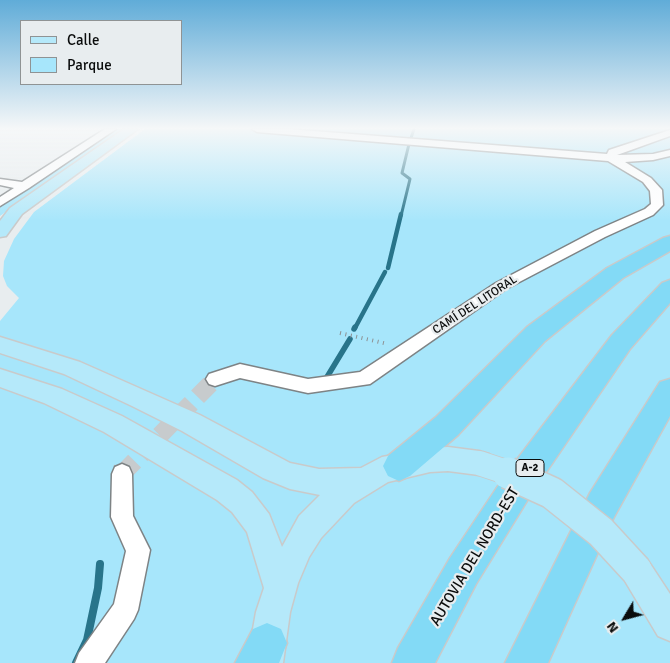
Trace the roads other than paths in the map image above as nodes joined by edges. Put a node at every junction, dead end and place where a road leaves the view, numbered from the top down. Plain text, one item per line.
1 (64, 160) edge
2 (86, 160) edge
3 (614, 160) edge
4 (0, 182) edge
5 (25, 186) junction
6 (0, 202) edge
7 (0, 232) edge
8 (670, 242) edge
9 (670, 288) edge
10 (0, 345) edge
11 (0, 378) edge
12 (215, 379) tunnel mouth
13 (670, 390) edge
14 (398, 466) junction
15 (122, 474) tunnel mouth
16 (362, 482) junction
17 (280, 588) junction
18 (670, 624) edge
19 (262, 656) edge
20 (89, 663) edge
21 (413, 663) edge
22 (526, 663) edge

1 - 5 street
2 - 7 main road
3 - 12 street, CAMÍ DEL LITORAL
4 - 5 street
5 - 6 street
8 - 14 highway
9 - 21 highway, AUTOVIA DEL NORD-EST / A-2
10 - 16 main road
11 - 17 main road
13 - 22 highway
14 - 16 main road
14 - 18 main road, bridge
15 - 20 street
16 - 17 main road
17 - 19 main road

